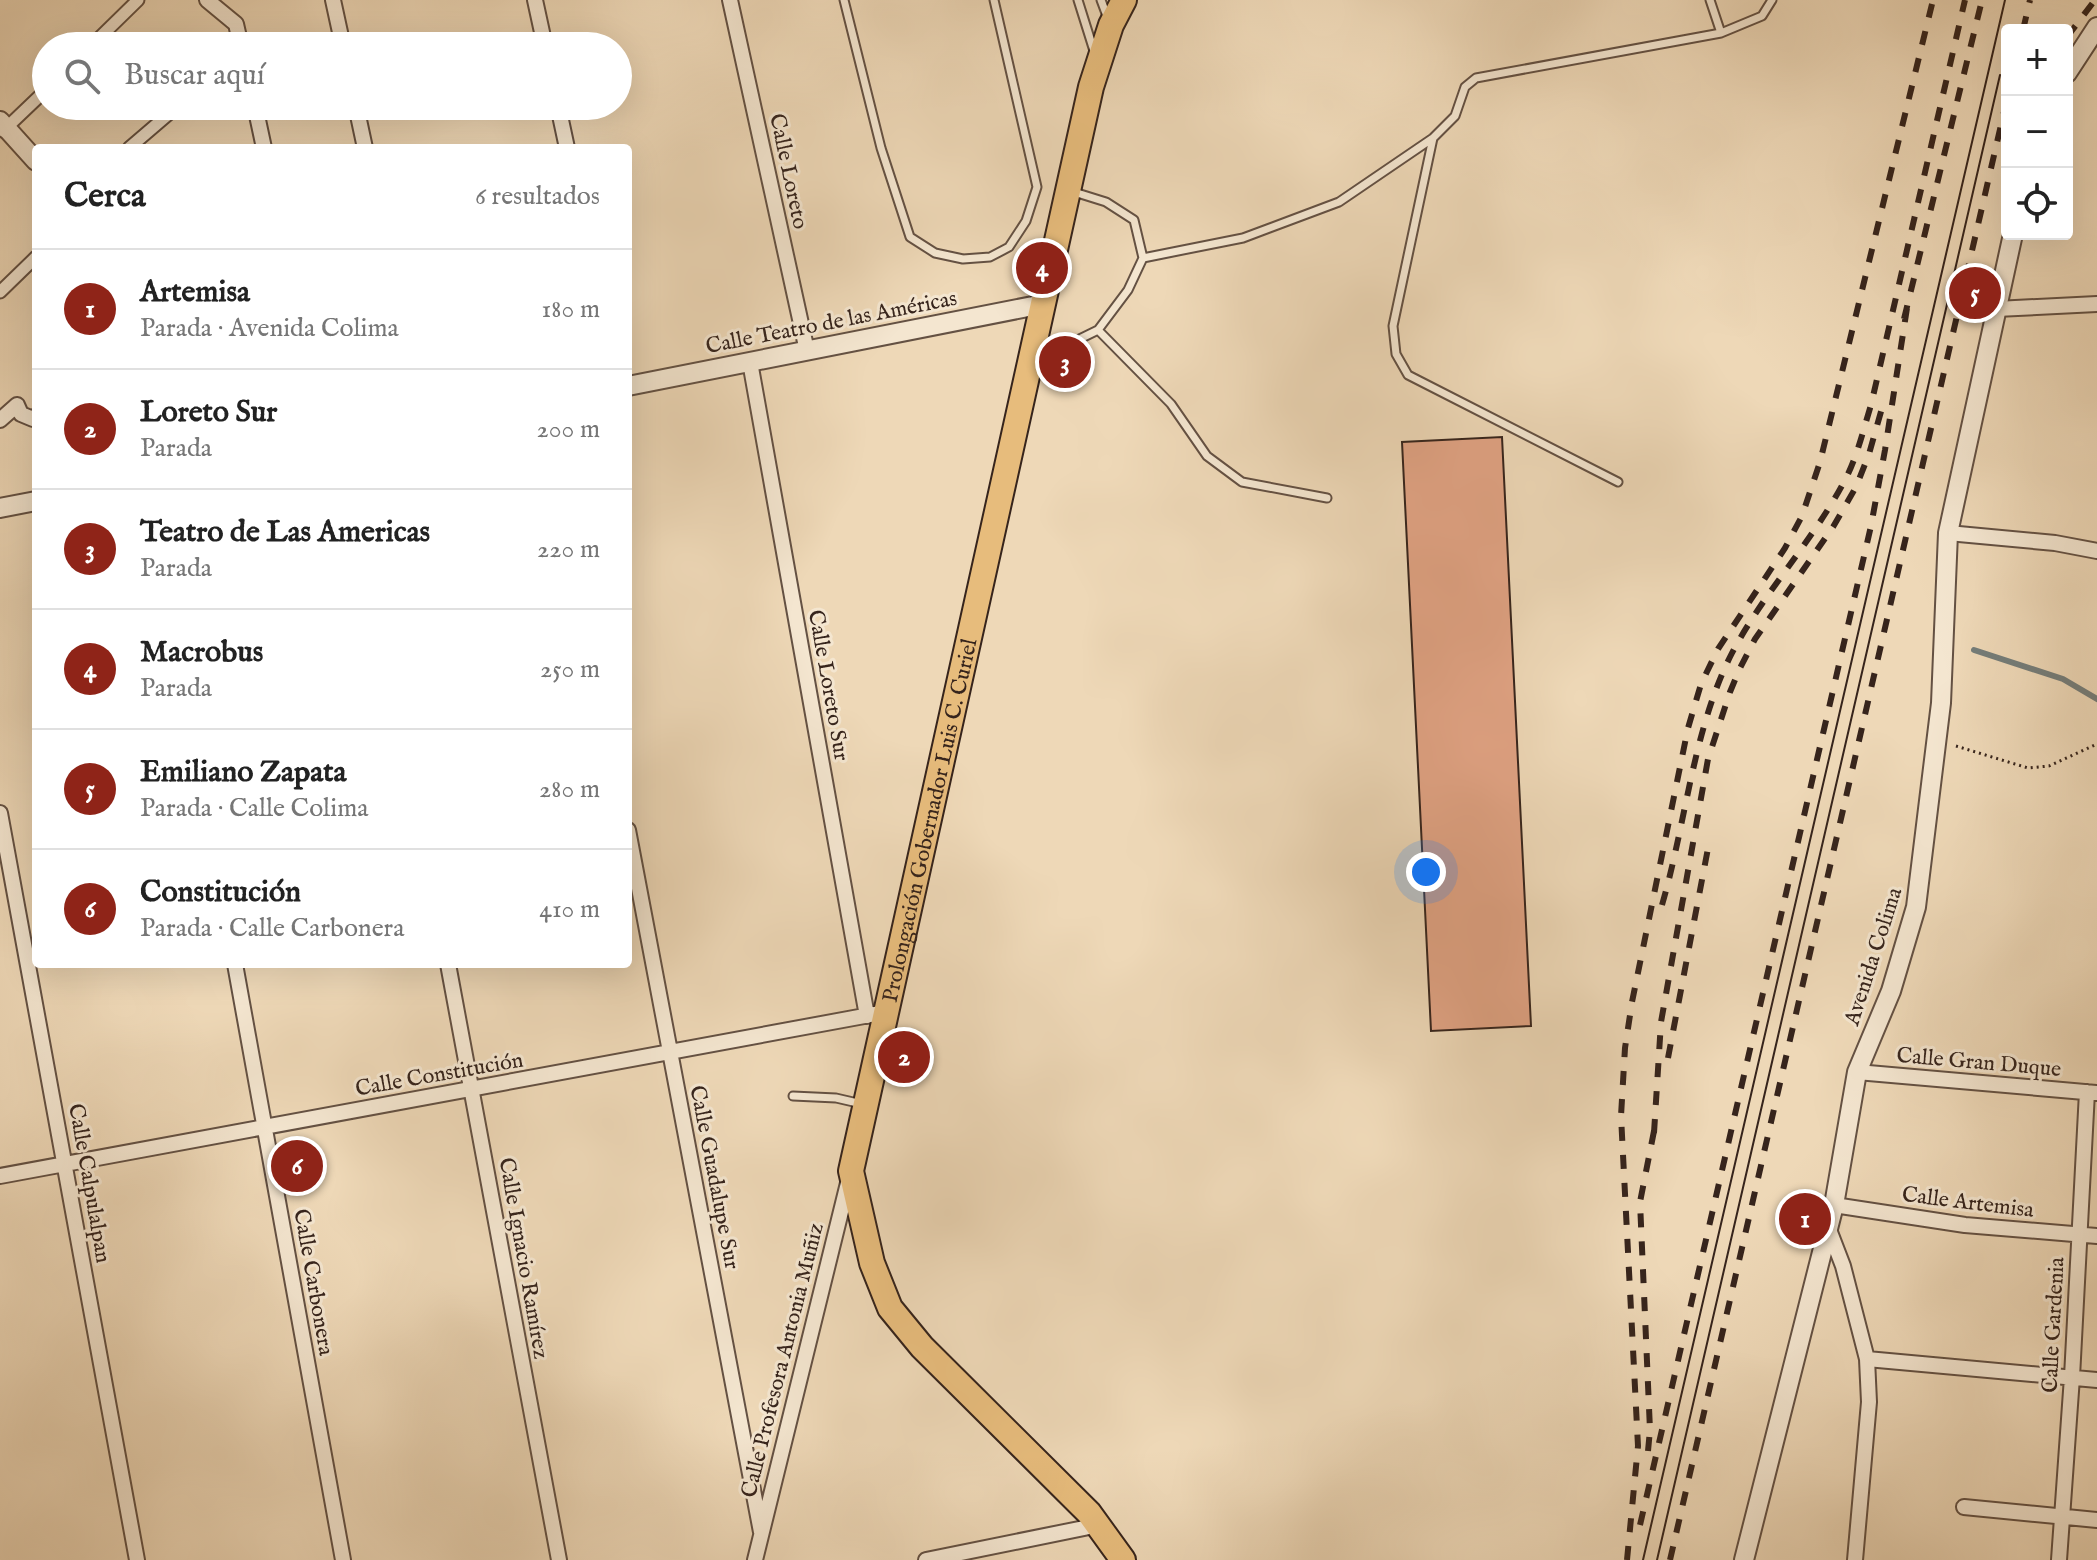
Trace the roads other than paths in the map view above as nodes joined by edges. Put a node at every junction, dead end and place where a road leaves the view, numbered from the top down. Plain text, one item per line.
1 (138, 0) edge
2 (207, 0) edge
3 (333, 0) edge
4 (535, 0) edge
5 (730, 0) edge
6 (844, 0) edge
7 (994, 0) edge
8 (1078, 0) edge
9 (1101, 0) edge
10 (1124, 0) edge
11 (1710, 0) edge
12 (1772, 0) edge
13 (1111, 25) junction
14 (2097, 27) edge
15 (105, 32) edge
16 (238, 32) edge
17 (340, 32) edge
18 (542, 32) edge
19 (1721, 33) junction
20 (1099, 63) junction
21 (2073, 64) edge
22 (32, 102) edge
23 (162, 120) edge
24 (258, 120) edge
25 (359, 120) edge
26 (561, 120) edge
27 (2, 128) edge
28 (1433, 138) junction
29 (134, 144) edge
30 (263, 144) edge
31 (364, 144) edge
32 (566, 144) edge
33 (32, 157) edge
34 (1068, 191) junction
35 (2012, 240) edge
36 (1143, 258) junction
37 (32, 261) edge
38 (0, 292) edge
39 (1043, 304) junction
40 (2097, 304) edge
41 (1996, 309) junction
42 (1098, 330) junction
43 (1033, 350) junction
44 (807, 351) junction
45 (750, 362) junction
46 (632, 385) edge
47 (32, 419) edge
48 (0, 420) edge
49 (1618, 482) dead end
50 (1327, 498) dead end
51 (32, 502) edge
52 (0, 508) edge
53 (1948, 533) junction
54 (2097, 551) edge
55 (0, 813) edge
56 (632, 851) edge
57 (236, 968) edge
58 (449, 968) edge
59 (877, 1014) junction
60 (670, 1052) junction
61 (1857, 1072) junction
62 (472, 1089) junction
63 (2092, 1093) edge
64 (793, 1096) dead end
65 (866, 1104) junction
66 (265, 1127) junction
67 (65, 1164) junction
68 (851, 1171) junction
69 (0, 1176) edge
70 (1834, 1205) junction
71 (1828, 1227) junction
72 (2079, 1235) junction
73 (2097, 1236) edge
74 (1867, 1359) junction
75 (2072, 1377) junction
76 (2097, 1380) edge
77 (1964, 1507) dead end
78 (2062, 1516) junction
79 (2097, 1520) edge
80 (1099, 1525) junction
81 (761, 1532) junction
82 (137, 1560) edge
83 (343, 1560) edge
84 (559, 1560) edge
85 (755, 1560) edge
86 (926, 1560) edge
87 (1123, 1560) edge
88 (1744, 1560) edge
89 (1855, 1560) edge
90 (2059, 1560) edge

1 - 15 street
2 - 16 street
3 - 17 street
4 - 18 street
5 - 44 street, Calle Loreto
6 - 7 lane
8 - 20 lane
9 - 13 lane
10 - 13 main road, Prolongación Gobernador Luis C. Curiel
11 - 19 lane
12 - 19 lane
13 - 20 main road, Prolongación Gobernador Luis C. Curiel
14 - 21 street
19 - 28 lane
20 - 34 main road, Prolongación Gobernador Luis C. Curiel
22 - 27 street
23 - 29 street
24 - 30 street
25 - 31 street
26 - 32 street
27 - 33 street
28 - 36 lane
28 - 49 lane
34 - 36 lane
34 - 39 main road, Prolongación Gobernador Luis C. Curiel
35 - 41 street, Avenida Colima
36 - 42 lane
37 - 38 street
39 - 43 main road, Prolongación Gobernador Luis C. Curiel
39 - 44 street, Calle Teatro de las Américas
40 - 41 street
41 - 53 street, Avenida Colima
42 - 43 lane
42 - 50 lane
43 - 59 main road, Prolongación Gobernador Luis C. Curiel
44 - 45 street, Calle Teatro de las Américas
45 - 46 street, Calle Teatro de las Américas
45 - 59 street, Calle Loreto Sur
47 - 48 street
51 - 52 street
53 - 54 street
53 - 61 street, Avenida Colima
55 - 67 street, Calle Calpulalpan
56 - 60 street, Calle Guadalupe Sur
57 - 66 street, Calle Carbonera
58 - 62 street, Calle Ignacio Ramírez
59 - 60 street, Calle Constitución
59 - 65 main road, Prolongación Gobernador Luis C. Curiel
60 - 62 street, Calle Constitución
60 - 81 street, Calle Guadalupe Sur
61 - 63 street, Calle Gran Duque
61 - 70 street, Avenida Colima
62 - 66 street, Calle Constitución
62 - 84 street, Calle Ignacio Ramírez
63 - 72 street, Calle Gardenia
64 - 65 lane
65 - 68 main road, Prolongación Gobernador Luis C. Curiel
66 - 67 street, Calle Constitución
66 - 83 street, Calle Carbonera
67 - 69 street, Calle Constitución
67 - 82 street, Calle Calpulalpan
68 - 80 main road, Prolongación Gobernador Luis C. Curiel
68 - 81 street, Calle Profesora Antonia Muñiz
70 - 71 street, Avenida Colima
70 - 72 street, Calle Artemisa
71 - 74 street
71 - 88 street, Avenida Colima
72 - 73 street, Calle Artemisa
72 - 75 street, Calle Gardenia
74 - 75 street
74 - 89 street
75 - 76 street
75 - 78 street, Calle Gardenia
77 - 78 street
78 - 79 street
78 - 90 street, Calle Gardenia
80 - 86 street
80 - 87 main road, Prolongación Gobernador Luis C. Curiel
81 - 85 street, Calle Profesora Antonia Muñiz

